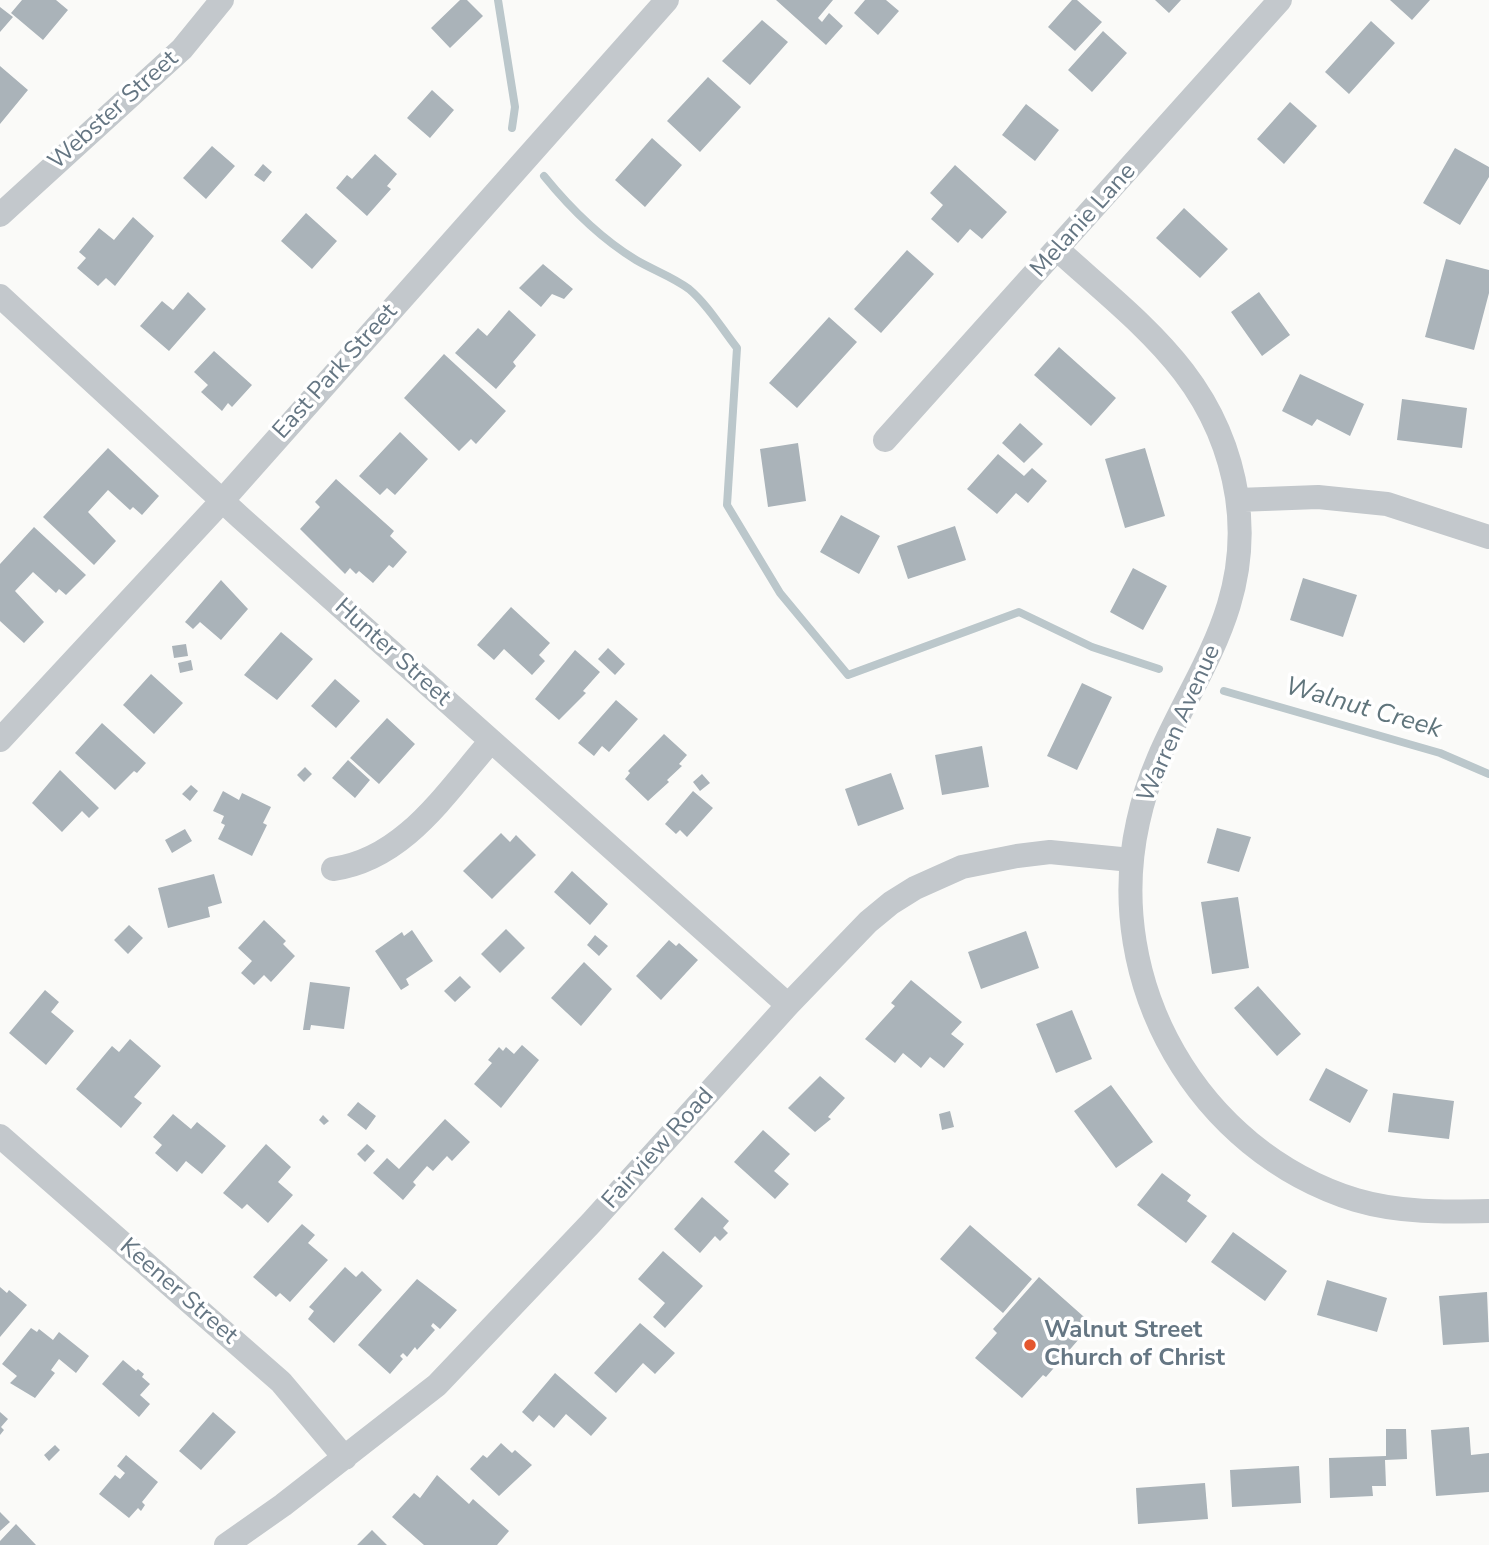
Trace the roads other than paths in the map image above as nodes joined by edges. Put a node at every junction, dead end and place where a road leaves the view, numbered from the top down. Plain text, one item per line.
1 (222, 0) edge
2 (667, 0) edge
3 (1280, 0) edge
4 (0, 215) edge
5 (1058, 250) junction
6 (0, 296) edge
7 (885, 440) dead end
8 (222, 500) junction
9 (1238, 500) junction
10 (1489, 537) edge
11 (0, 740) edge
12 (491, 741) junction
13 (1131, 860) junction
14 (333, 869) dead end
15 (788, 1005) junction
16 (0, 1136) edge
17 (1489, 1211) edge
18 (345, 1458) junction
19 (226, 1545) edge

1 - 4 street, Webster Street
2 - 8 street, East Park Street
3 - 5 street, Melanie Lane
5 - 7 street, Melanie Lane
5 - 9 street, Warren Avenue
6 - 8 street, Hunter Street
8 - 11 street, East Park Street
8 - 12 street, Hunter Street
9 - 10 street
9 - 13 street, Warren Avenue
12 - 14 street
12 - 15 street, Hunter Street
13 - 15 street, Fairview Road
13 - 17 street, Warren Avenue
15 - 18 street, Fairview Road
16 - 18 street, Keener Street
18 - 19 street, Fairview Road

